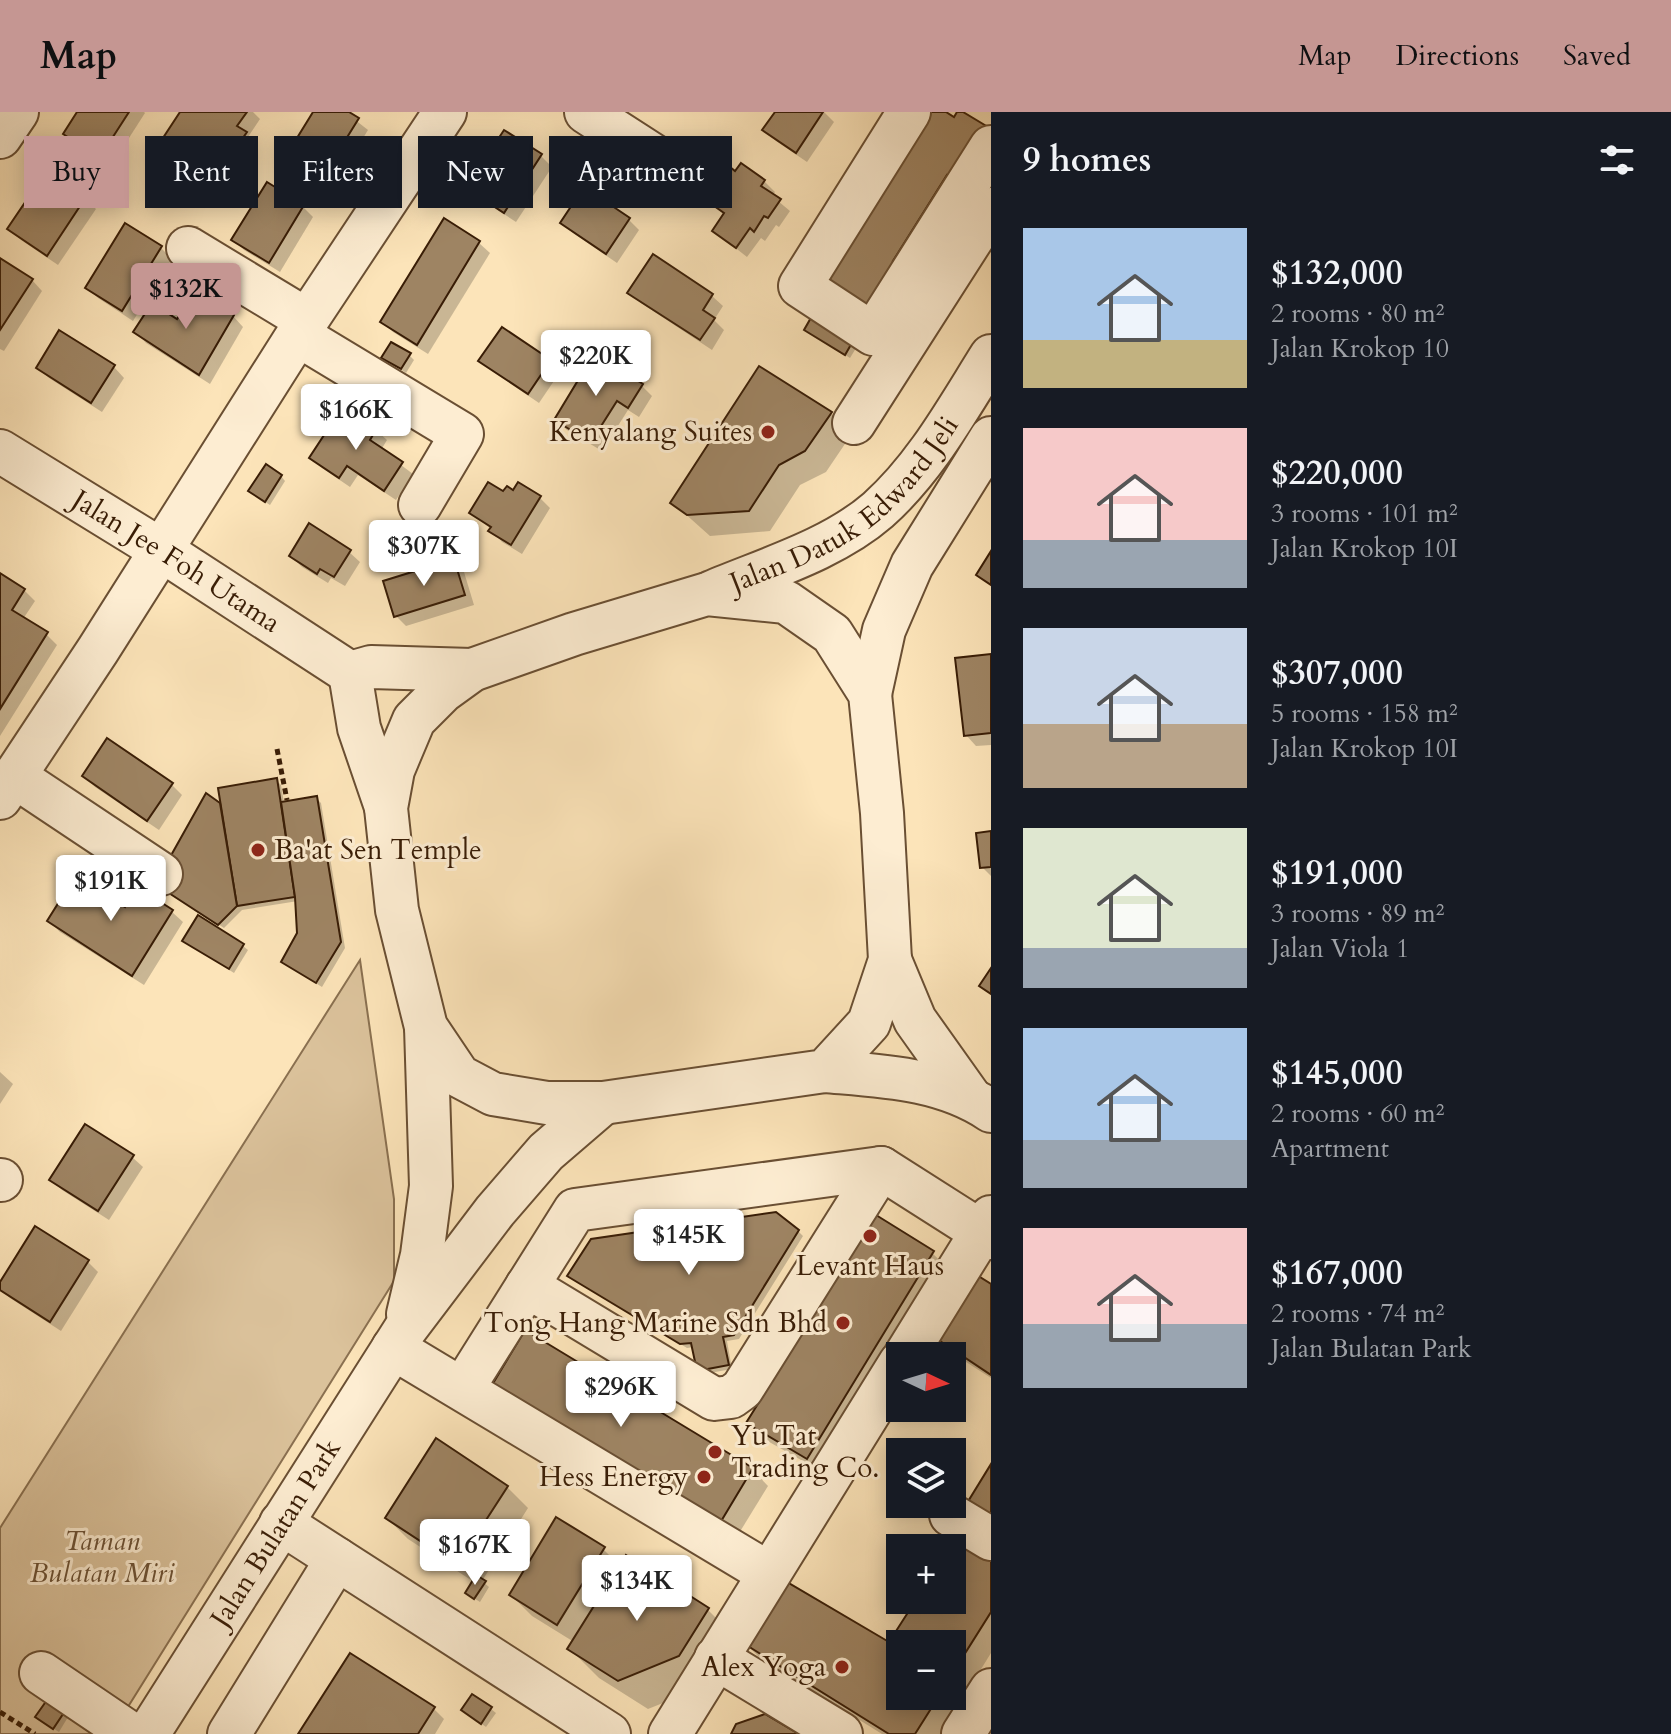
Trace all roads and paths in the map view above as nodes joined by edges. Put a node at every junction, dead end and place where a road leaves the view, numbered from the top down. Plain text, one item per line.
1 (17, 112) edge
2 (445, 112) edge
3 (586, 112) edge
4 (909, 112) edge
5 (623, 136) edge
6 (0, 137) edge
7 (991, 147) edge
8 (991, 209) edge
9 (188, 248) dead end
10 (302, 327) junction
11 (991, 356) edge
12 (854, 423) dead end
13 (991, 438) edge
14 (0, 451) edge
15 (420, 505) dead end
16 (161, 550) junction
17 (707, 594) junction
18 (472, 670) junction
19 (350, 673) junction
20 (870, 694) junction
21 (277, 749) dead end
22 (7, 787) edge
23 (287, 800) dead end
24 (386, 808) junction
25 (161, 874) dead end
26 (890, 960) junction
27 (426, 1027) junction
28 (825, 1071) junction
29 (603, 1103) junction
30 (980, 1104) edge
31 (881, 1168) junction
32 (987, 1228) edge
33 (527, 1286) junction
34 (399, 1340) junction
35 (914, 1342) edge
36 (886, 1385) edge
37 (463, 1388) junction
38 (956, 1518) edge
39 (281, 1523) junction
40 (991, 1539) edge
41 (337, 1559) junction
42 (768, 1573) junction
43 (716, 1658) junction
44 (41, 1673) dead end
45 (991, 1690) edge
46 (0, 1712) edge
47 (35, 1734) edge
48 (131, 1734) edge
49 (148, 1734) edge
50 (229, 1734) edge
51 (609, 1734) edge
52 (670, 1734) edge
53 (841, 1734) edge
54 (963, 1734) edge

1 - 6 street
2 - 10 street
3 - 5 street
4 - 7 street
8 - 12 street
9 - 10 street
10 - 15 street
10 - 16 street
11 - 17 street, Jalan Datuk Edward Jeli
13 - 20 street, Jalan Datuk Edward Jeli
14 - 16 street, Jalan Jee Foh Utama
16 - 19 street, Jalan Jee Foh Utama
16 - 22 street
17 - 18 street, Jalan Datuk Edward Jeli
17 - 20 street
18 - 19 street
18 - 24 street
19 - 24 street
20 - 26 street
21 - 23 path
22 - 25 street
24 - 27 street
26 - 28 street
26 - 30 street
27 - 29 street
27 - 34 street
28 - 29 street
28 - 30 street
29 - 34 street
31 - 32 street
31 - 33 street
31 - 33 street
32 - 35 street
33 - 37 street
34 - 37 street
34 - 39 street, Jalan Bulatan Park
36 - 42 street
37 - 42 street
38 - 40 street
39 - 41 street
39 - 49 street, Jalan Bulatan Park
41 - 50 street
41 - 51 street
42 - 43 street
43 - 52 street
43 - 53 street
44 - 48 street
45 - 54 street
46 - 47 path

